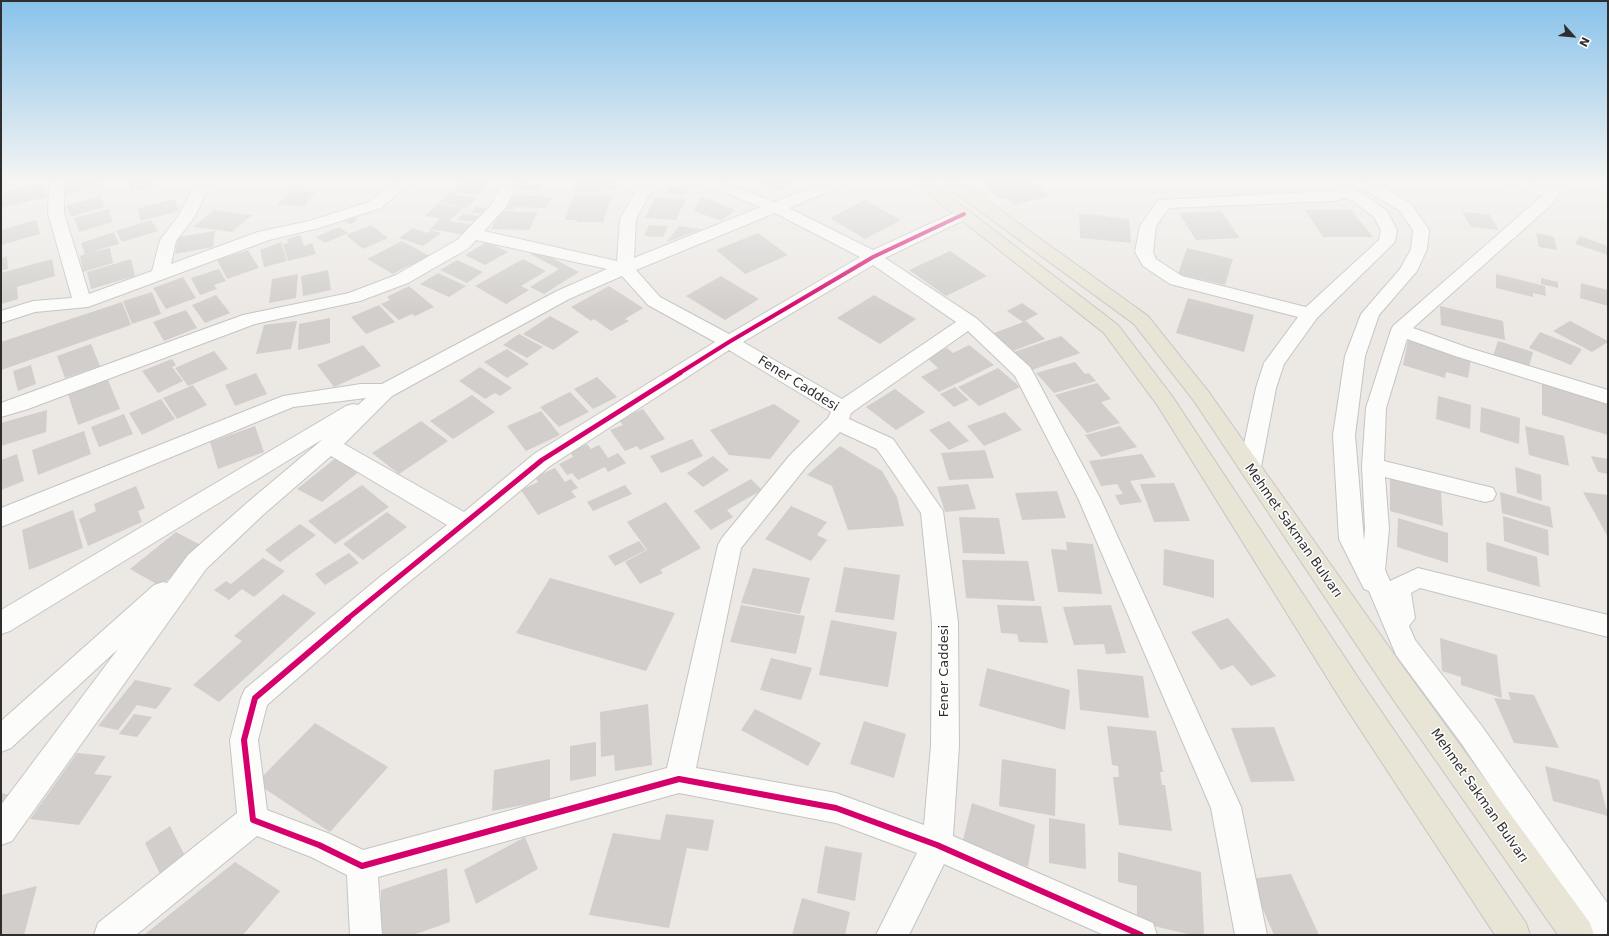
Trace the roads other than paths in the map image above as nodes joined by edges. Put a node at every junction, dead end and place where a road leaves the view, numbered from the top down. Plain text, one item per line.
1 (60, 226) edge
2 (179, 226) edge
3 (310, 226) edge
4 (481, 226) edge
5 (628, 226) edge
6 (727, 226) edge
7 (813, 226) edge
8 (939, 226) edge
9 (979, 226) edge
10 (1011, 226) edge
11 (1148, 226) edge
12 (1387, 226) edge
13 (1418, 226) edge
14 (1518, 226) edge
15 (473, 234) junction
16 (873, 257) junction
17 (625, 268) junction
18 (160, 273) junction
19 (82, 303) junction
20 (1310, 314) junction
21 (1, 317) edge
22 (969, 322) junction
23 (1400, 330) junction
24 (729, 342) junction
25 (385, 391) junction
26 (1608, 397) edge
27 (1, 410) edge
28 (840, 416) junction
29 (330, 445) junction
30 (1373, 466) junction
31 (1250, 467) junction
32 (1485, 494) dead end
33 (1, 518) edge
34 (465, 524) junction
35 (197, 562) junction
36 (1, 623) edge
37 (1608, 626) edge
38 (1405, 647) junction
39 (1, 739) edge
40 (679, 779) junction
41 (253, 820) junction
42 (1, 830) edge
43 (937, 845) junction
44 (362, 866) junction
45 (1098, 925) edge
46 (1608, 932) edge
47 (110, 935) edge
48 (366, 935) edge
49 (892, 935) edge
50 (1141, 935) edge
51 (1251, 935) edge
52 (1514, 935) edge
53 (1578, 935) edge

1 - 19 street
2 - 18 street
3 - 18 street
4 - 15 street
5 - 17 street
6 - 17 street
7 - 16 street
8 - 16 street
9 - 52 main road
10 - 31 main road, Mehmet Sakman Bulvarı
11 - 20 street
12 - 20 street
13 - 38 street
14 - 23 street
15 - 17 street
15 - 27 street
16 - 22 street
16 - 24 street
17 - 24 street, Fener Caddesi
17 - 25 street
18 - 19 street
19 - 21 street
20 - 31 street
22 - 28 street
22 - 51 street
23 - 26 street
23 - 30 street
24 - 28 street, Fener Caddesi
24 - 34 street
25 - 29 street
25 - 33 street
25 - 36 street
28 - 40 street
28 - 43 street, Fener Caddesi
29 - 34 street
29 - 35 street
30 - 32 street
30 - 38 street
31 - 53 main road, Mehmet Sakman Bulvarı
34 - 41 street
35 - 39 street
35 - 42 street
37 - 38 street
38 - 46 street
40 - 43 street
40 - 44 street
41 - 44 street
41 - 47 street
43 - 45 street
43 - 49 street, Fener Caddesi
44 - 48 street
45 - 50 street

